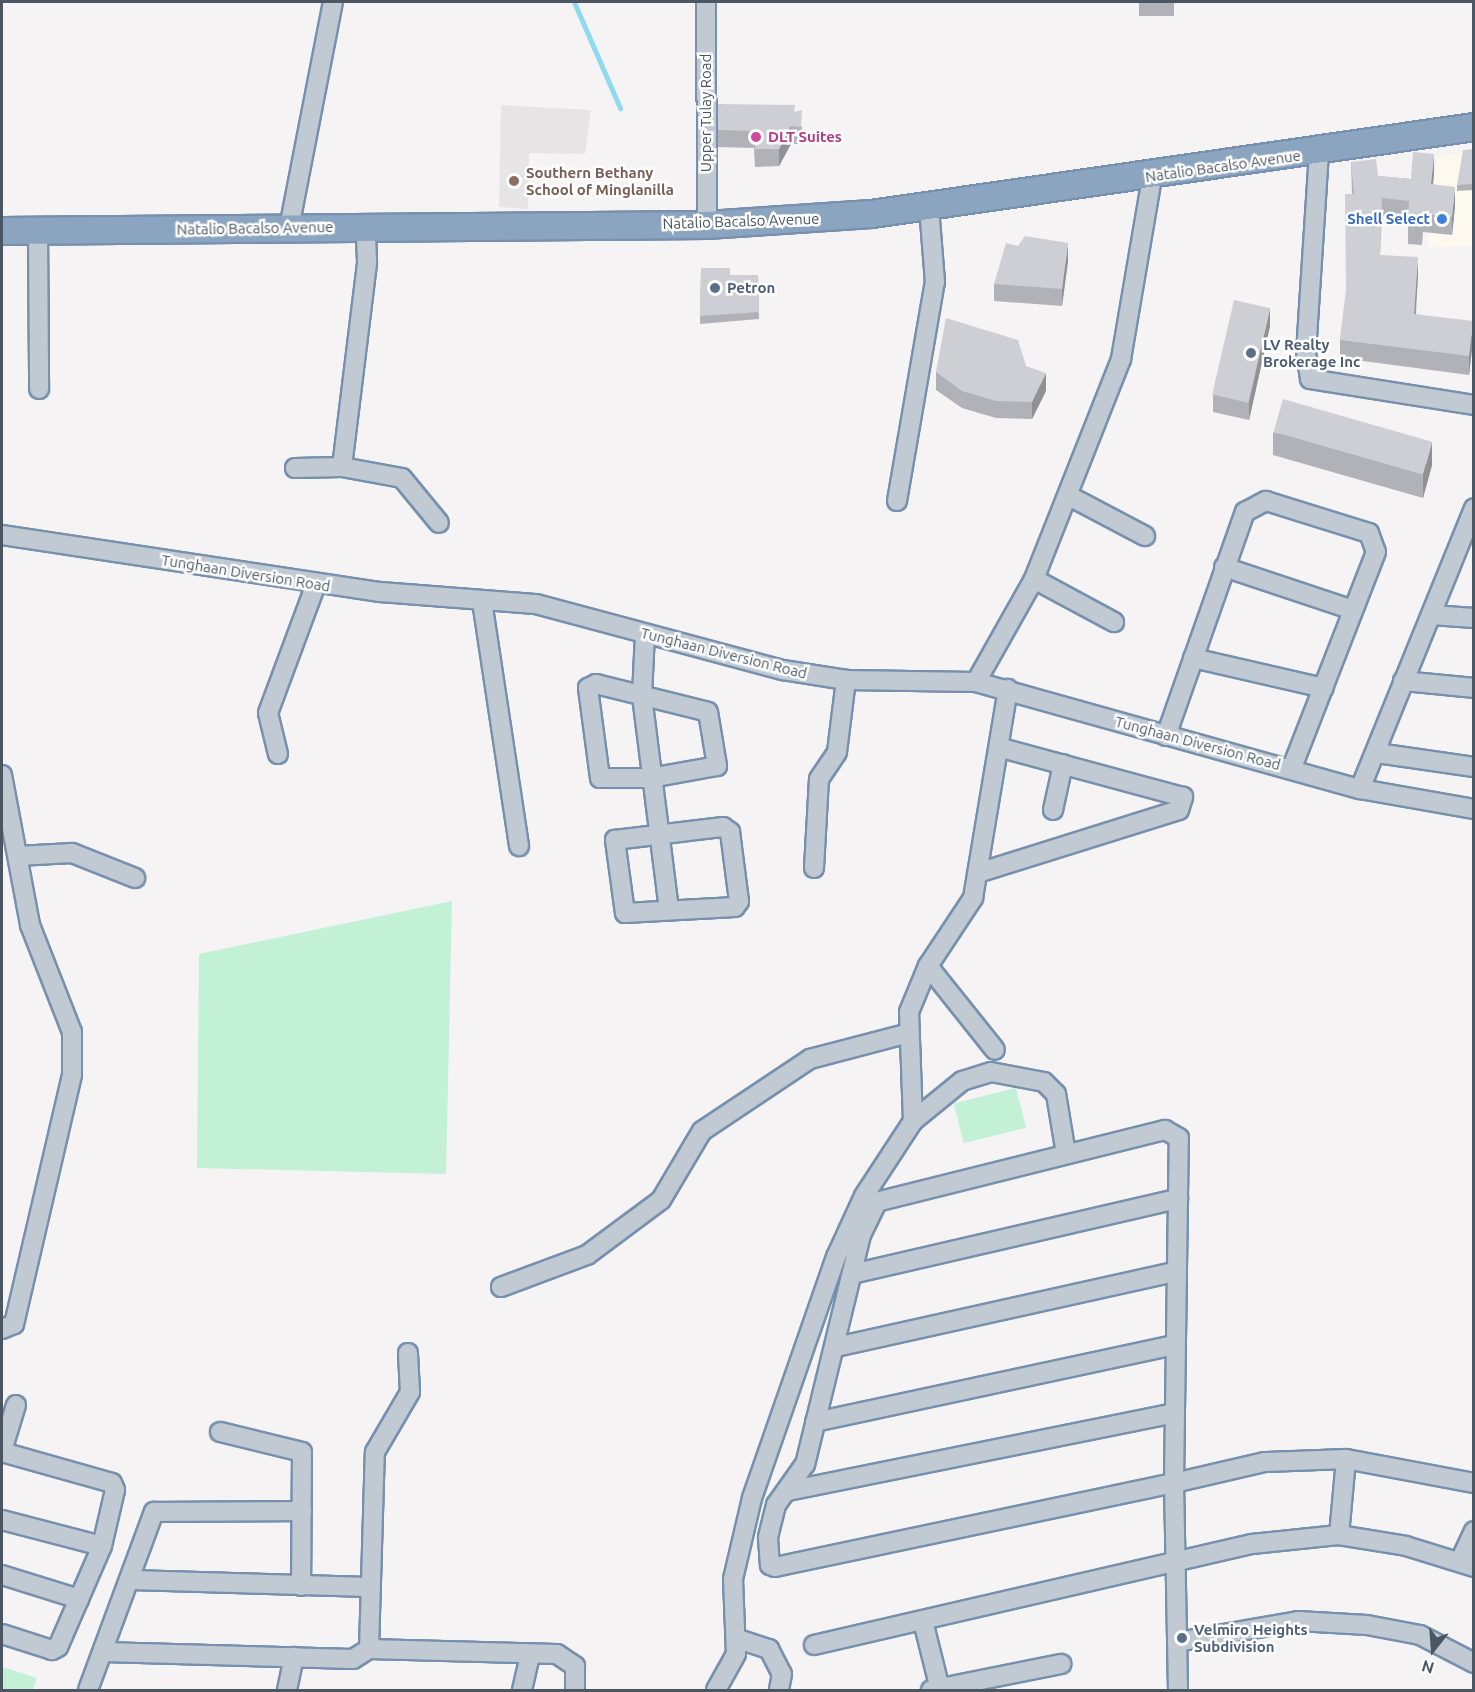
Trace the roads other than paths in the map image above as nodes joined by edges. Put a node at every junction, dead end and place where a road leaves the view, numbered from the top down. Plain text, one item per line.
1 (333, 2) edge
2 (706, 2) edge
3 (1473, 128) edge
4 (1319, 152) junction
5 (1152, 177) junction
6 (929, 207) junction
7 (706, 225) junction
8 (366, 227) junction
9 (289, 228) junction
10 (38, 230) junction
11 (2, 231) edge
12 (39, 388) dead end
13 (1473, 405) edge
14 (342, 467) junction
15 (295, 468) dead end
16 (1069, 496) junction
17 (897, 501) dead end
18 (1473, 508) edge
19 (439, 523) dead end
20 (2, 535) edge
21 (1145, 536) dead end
22 (1467, 548) edge
23 (1224, 567) junction
24 (1034, 579) junction
25 (316, 584) junction
26 (482, 601) junction
27 (1353, 610) junction
28 (1432, 615) junction
29 (1473, 618) edge
30 (1114, 622) dead end
31 (645, 634) junction
32 (1193, 658) junction
33 (846, 680) junction
34 (1403, 681) junction
35 (976, 682) junction
36 (1324, 688) junction
37 (1473, 688) edge
38 (1008, 689) junction
39 (642, 696) junction
40 (1166, 736) junction
41 (1001, 748) junction
42 (1377, 753) junction
43 (278, 754) dead end
44 (1063, 764) junction
45 (1293, 767) junction
46 (1473, 767) edge
47 (2, 775) edge
48 (651, 778) junction
49 (1360, 789) junction
50 (1473, 809) edge
51 (1053, 810) dead end
52 (660, 832) junction
53 (519, 846) dead end
54 (18, 856) junction
55 (814, 868) dead end
56 (981, 872) junction
57 (135, 878) dead end
58 (669, 910) junction
59 (928, 966) junction
60 (905, 1035) junction
61 (995, 1050) dead end
62 (912, 1121) junction
63 (1066, 1154) junction
64 (1178, 1199) junction
65 (1175, 1272) junction
66 (852, 1274) junction
67 (501, 1287) dead end
68 (2, 1329) edge
69 (1174, 1345) junction
70 (836, 1347) junction
71 (408, 1353) dead end
72 (16, 1405) dead end
73 (1174, 1413) junction
74 (815, 1422) junction
75 (220, 1432) dead end
76 (2, 1451) edge
77 (1346, 1459) junction
78 (1174, 1483) junction
79 (1473, 1483) edge
80 (788, 1491) junction
81 (302, 1512) junction
82 (2, 1520) edge
83 (1473, 1531) edge
84 (1339, 1535) junction
85 (102, 1546) junction
86 (1175, 1561) junction
87 (1467, 1564) edge
88 (2, 1575) edge
89 (132, 1580) junction
90 (301, 1586) junction
91 (369, 1587) junction
92 (79, 1599) junction
93 (923, 1621) junction
94 (2, 1634) edge
95 (738, 1639) junction
96 (1177, 1642) junction
97 (814, 1645) dead end
98 (369, 1649) junction
99 (103, 1652) junction
100 (530, 1656) junction
101 (294, 1657) junction
102 (1473, 1663) edge
103 (1060, 1664) dead end
104 (88, 1690) edge
105 (287, 1690) edge
106 (522, 1690) edge
107 (575, 1690) edge
108 (716, 1690) edge
109 (779, 1690) edge
110 (935, 1690) edge
111 (1178, 1690) edge

1 - 9 street
2 - 7 street, Upper Tulay Road
3 - 4 highway, Natalio Bacalso Avenue
4 - 5 highway, Natalio Bacalso Avenue
4 - 13 street
5 - 6 highway, Natalio Bacalso Avenue
5 - 16 street
6 - 7 highway, Natalio Bacalso Avenue
6 - 17 street
7 - 8 highway, Natalio Bacalso Avenue
8 - 9 highway, Natalio Bacalso Avenue
8 - 14 street
9 - 10 highway, Natalio Bacalso Avenue
10 - 11 highway, Natalio Bacalso Avenue
10 - 12 street
14 - 15 street
14 - 19 street
16 - 21 street
16 - 24 street
18 - 22 street
20 - 25 street, Tunghaan Diversion Road
22 - 28 street
23 - 27 street
23 - 27 street
23 - 32 street
24 - 30 street
24 - 35 street
25 - 26 street, Tunghaan Diversion Road
25 - 43 street
26 - 31 street, Tunghaan Diversion Road
26 - 53 street
27 - 36 street
28 - 29 street
28 - 34 street
31 - 33 street, Tunghaan Diversion Road
31 - 39 street
32 - 36 street
32 - 40 street
33 - 35 street, Tunghaan Diversion Road
33 - 55 street
34 - 37 street
34 - 42 street
35 - 38 street, Tunghaan Diversion Road
36 - 45 street
38 - 40 street, Tunghaan Diversion Road
38 - 41 street
39 - 48 street
39 - 48 street
39 - 48 street
40 - 45 street, Tunghaan Diversion Road
41 - 44 street
41 - 56 street
42 - 46 street
42 - 49 street
44 - 51 street
44 - 56 street
45 - 49 street, Tunghaan Diversion Road
47 - 54 street
48 - 52 street
49 - 50 street, Tunghaan Diversion Road
52 - 58 street
52 - 58 street
52 - 58 street
54 - 57 street
54 - 68 street
56 - 59 street
59 - 60 street
59 - 61 street
60 - 62 street
60 - 67 street
62 - 63 street
62 - 95 street
63 - 64 street
63 - 66 street
64 - 65 street
64 - 66 street
65 - 69 street
65 - 70 street
66 - 70 street
69 - 73 street
69 - 74 street
70 - 74 street
71 - 91 street
72 - 76 street
73 - 78 street
73 - 80 street
74 - 80 street
75 - 81 street
76 - 85 street
77 - 78 street
77 - 79 street
77 - 84 street
78 - 80 street
78 - 86 street
81 - 89 street
81 - 90 street
82 - 85 street
83 - 87 street
84 - 86 street
84 - 87 street
85 - 92 street
86 - 93 street
86 - 96 street
88 - 92 street
89 - 90 street
89 - 99 street
90 - 91 street
91 - 98 street
92 - 94 street
93 - 97 street
93 - 110 street
95 - 108 street
95 - 109 street
96 - 102 street
96 - 111 street
98 - 100 street
98 - 101 street
99 - 101 street
99 - 104 street
100 - 106 street
100 - 107 street
101 - 105 street
103 - 110 street

